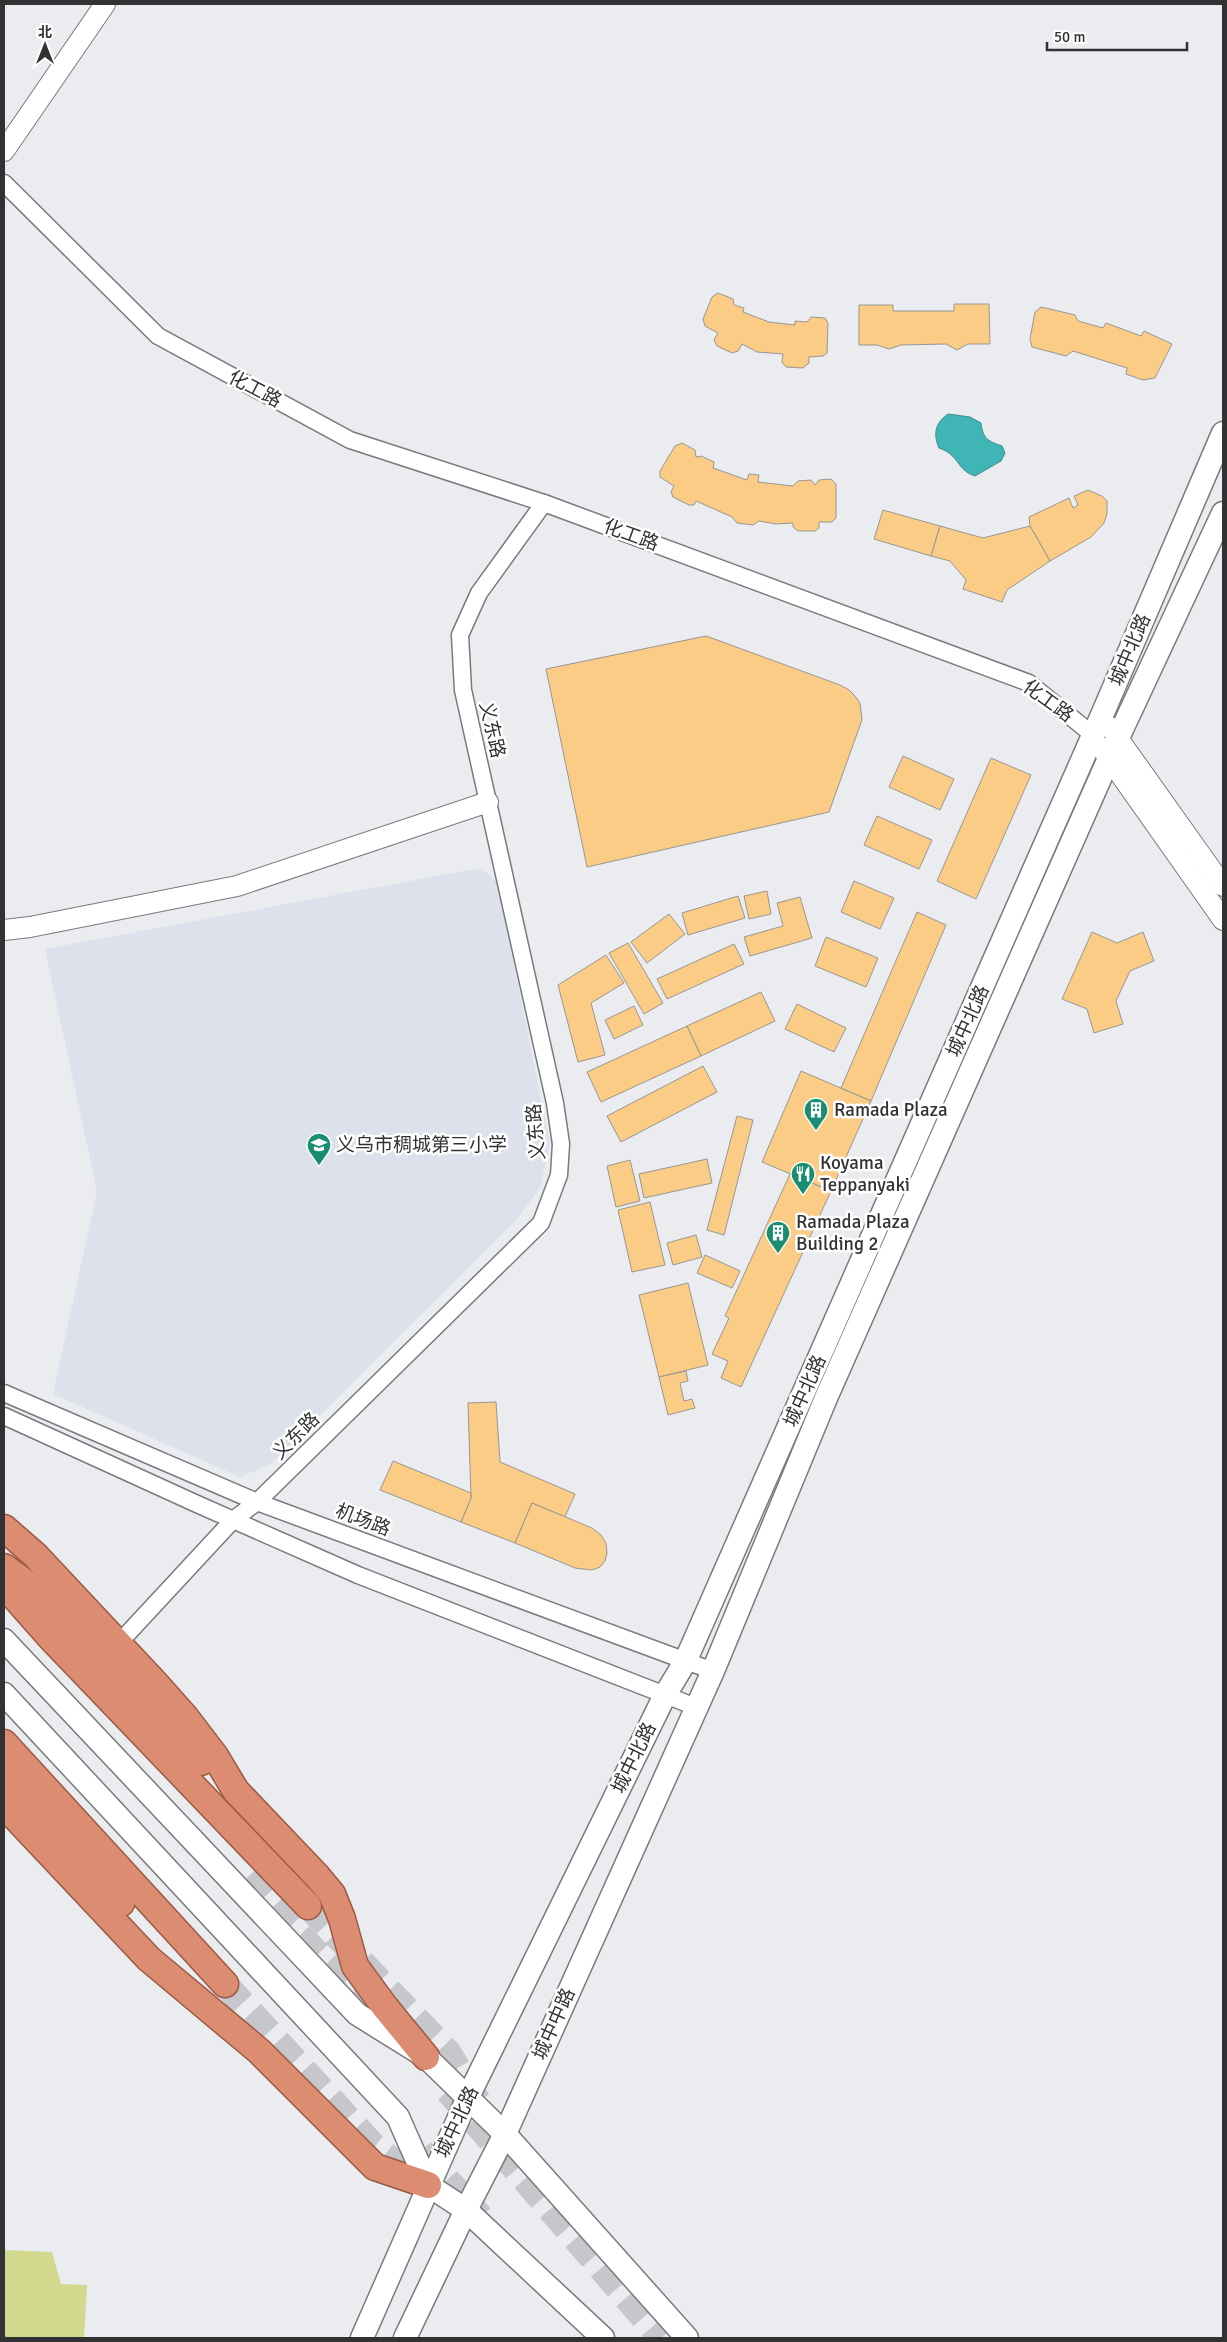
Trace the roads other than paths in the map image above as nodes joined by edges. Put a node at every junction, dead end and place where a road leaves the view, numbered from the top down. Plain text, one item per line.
1 (104, 4) edge
2 (4, 151) edge
3 (4, 183) edge
4 (1223, 433) edge
5 (544, 503) junction
6 (1223, 513) edge
7 (1098, 725) junction
8 (1118, 738) junction
9 (1109, 758) junction
10 (488, 802) junction
11 (1223, 886) edge
12 (1223, 920) edge
13 (4, 930) edge
14 (4, 1393) edge
15 (4, 1416) edge
16 (257, 1502) junction
17 (233, 1520) junction
18 (4, 1528) edge
19 (4, 1567) edge
20 (4, 1585) edge
21 (4, 1640) edge
22 (118, 1644) junction
23 (685, 1662) junction
24 (713, 1671) junction
25 (4, 1694) edge
26 (665, 1695) junction
27 (696, 1707) junction
28 (4, 1743) edge
29 (4, 1774) edge
30 (236, 1791) junction
31 (4, 1805) edge
32 (308, 1906) tunnel mouth
33 (225, 1984) tunnel mouth
34 (259, 2051) junction
35 (426, 2057) junction
36 (468, 2097) junction
37 (505, 2134) junction
38 (428, 2185) junction
39 (466, 2210) junction
40 (362, 2338) edge
41 (405, 2338) edge
42 (603, 2338) edge
43 (687, 2338) edge

1 - 2 street
3 - 5 street, 化工路
4 - 7 main road, 城中北路
5 - 7 street, 化工路
5 - 10 street, 义东路
6 - 8 main road, 城中北路
7 - 8 street, 化工路
7 - 9 street, 化工路
7 - 23 main road, 城中北路
8 - 9 main road, 城中北路
8 - 11 street, 化工路
9 - 12 street, 化工路
9 - 24 main road, 城中北路
10 - 13 street
10 - 16 street, 义东路
14 - 16 street, 机场路
15 - 17 street
16 - 17 street, 义东路
16 - 23 street, 机场路
17 - 22 street, 义东路
17 - 26 street
18 - 22 highway
19 - 30 highway
20 - 32 highway
21 - 35 main road
22 - 30 highway
23 - 24 street, 机场路
23 - 26 main road, 城中北路
24 - 27 main road, 城中北路
25 - 38 main road
26 - 27 street
26 - 36 main road, 城中北路
27 - 37 main road, 城中中路
28 - 33 highway
29 - 34 highway
30 - 35 highway
31 - 34 highway
34 - 38 highway
35 - 36 main road
36 - 37 main road
36 - 38 main road, 城中北路
37 - 39 main road, 城中中路
37 - 43 main road
38 - 39 main road
38 - 40 main road, 城中北路
39 - 41 main road, 城中中路
39 - 42 main road

